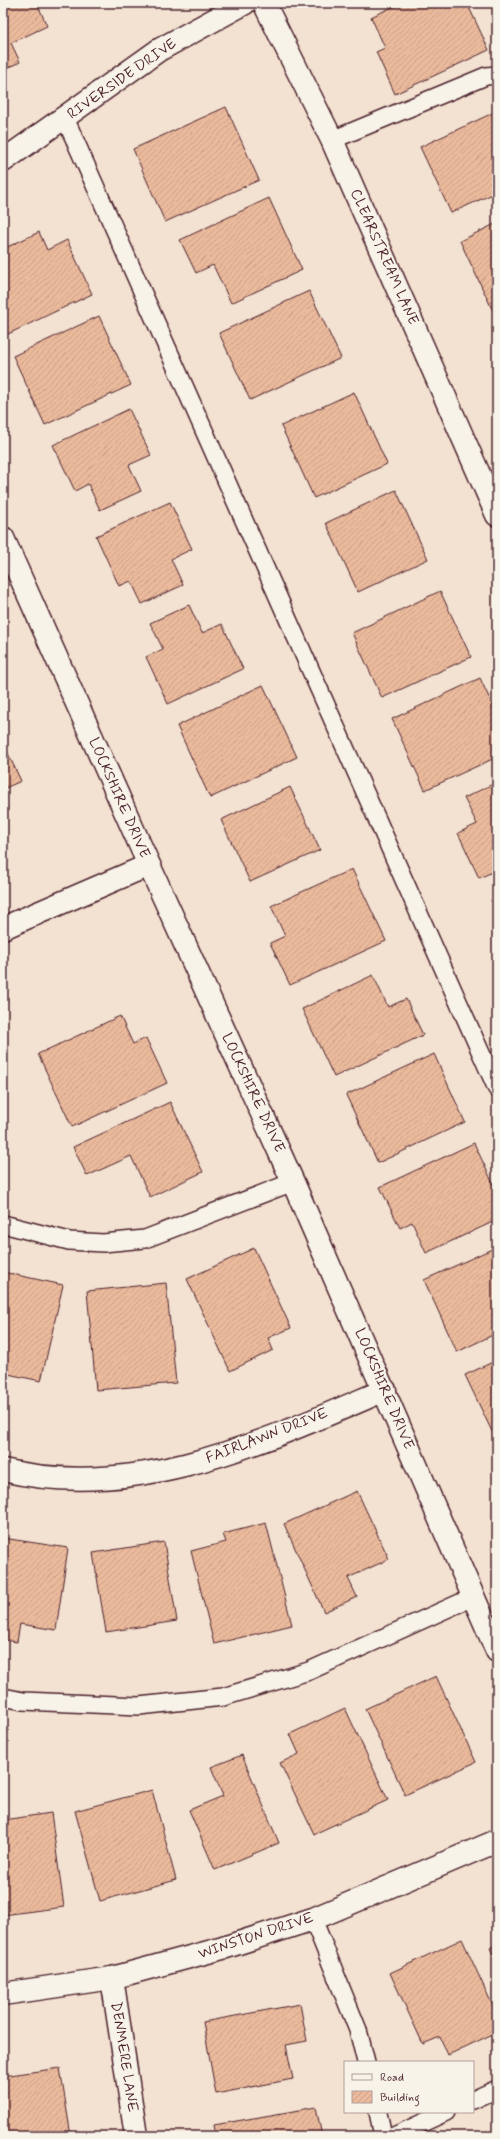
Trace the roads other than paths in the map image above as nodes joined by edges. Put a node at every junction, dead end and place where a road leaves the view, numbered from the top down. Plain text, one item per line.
1 (245, 3) edge
2 (264, 3) edge
3 (497, 75) edge
4 (66, 118) junction
5 (332, 140) junction
6 (3, 161) edge
7 (497, 515) edge
8 (3, 538) edge
9 (149, 865) junction
10 (3, 928) edge
11 (497, 1089) edge
12 (294, 1182) junction
13 (3, 1224) edge
14 (385, 1390) junction
15 (3, 1470) edge
16 (473, 1597) junction
17 (492, 1621) edge
18 (497, 1651) edge
19 (3, 1697) edge
20 (497, 1841) edge
21 (314, 1918) junction
22 (112, 1978) junction
23 (3, 1994) edge
24 (366, 2061) edge
25 (497, 2089) edge
26 (474, 2100) edge
27 (378, 2113) edge
28 (444, 2113) edge
29 (136, 2136) edge
30 (383, 2136) edge
31 (394, 2136) edge

1 - 4 street, RIVERSIDE DRIVE
2 - 5 street, CLEARSTREAM LANE
3 - 5 lane
4 - 6 street, RIVERSIDE DRIVE
4 - 11 lane
5 - 7 street, CLEARSTREAM LANE
8 - 9 street, LOCKSHIRE DRIVE
9 - 10 street
9 - 12 street, LOCKSHIRE DRIVE
12 - 13 lane
12 - 14 street, LOCKSHIRE DRIVE
14 - 15 street, FAIRLAWN DRIVE
14 - 16 street, LOCKSHIRE DRIVE
16 - 17 street, LOCKSHIRE DRIVE
16 - 19 lane
17 - 18 street, LOCKSHIRE DRIVE
20 - 21 street, WINSTON DRIVE
21 - 22 street, WINSTON DRIVE
21 - 24 lane
22 - 23 street, WINSTON DRIVE
22 - 29 street, DENMERE LANE
25 - 26 lane
27 - 30 lane
28 - 31 lane

